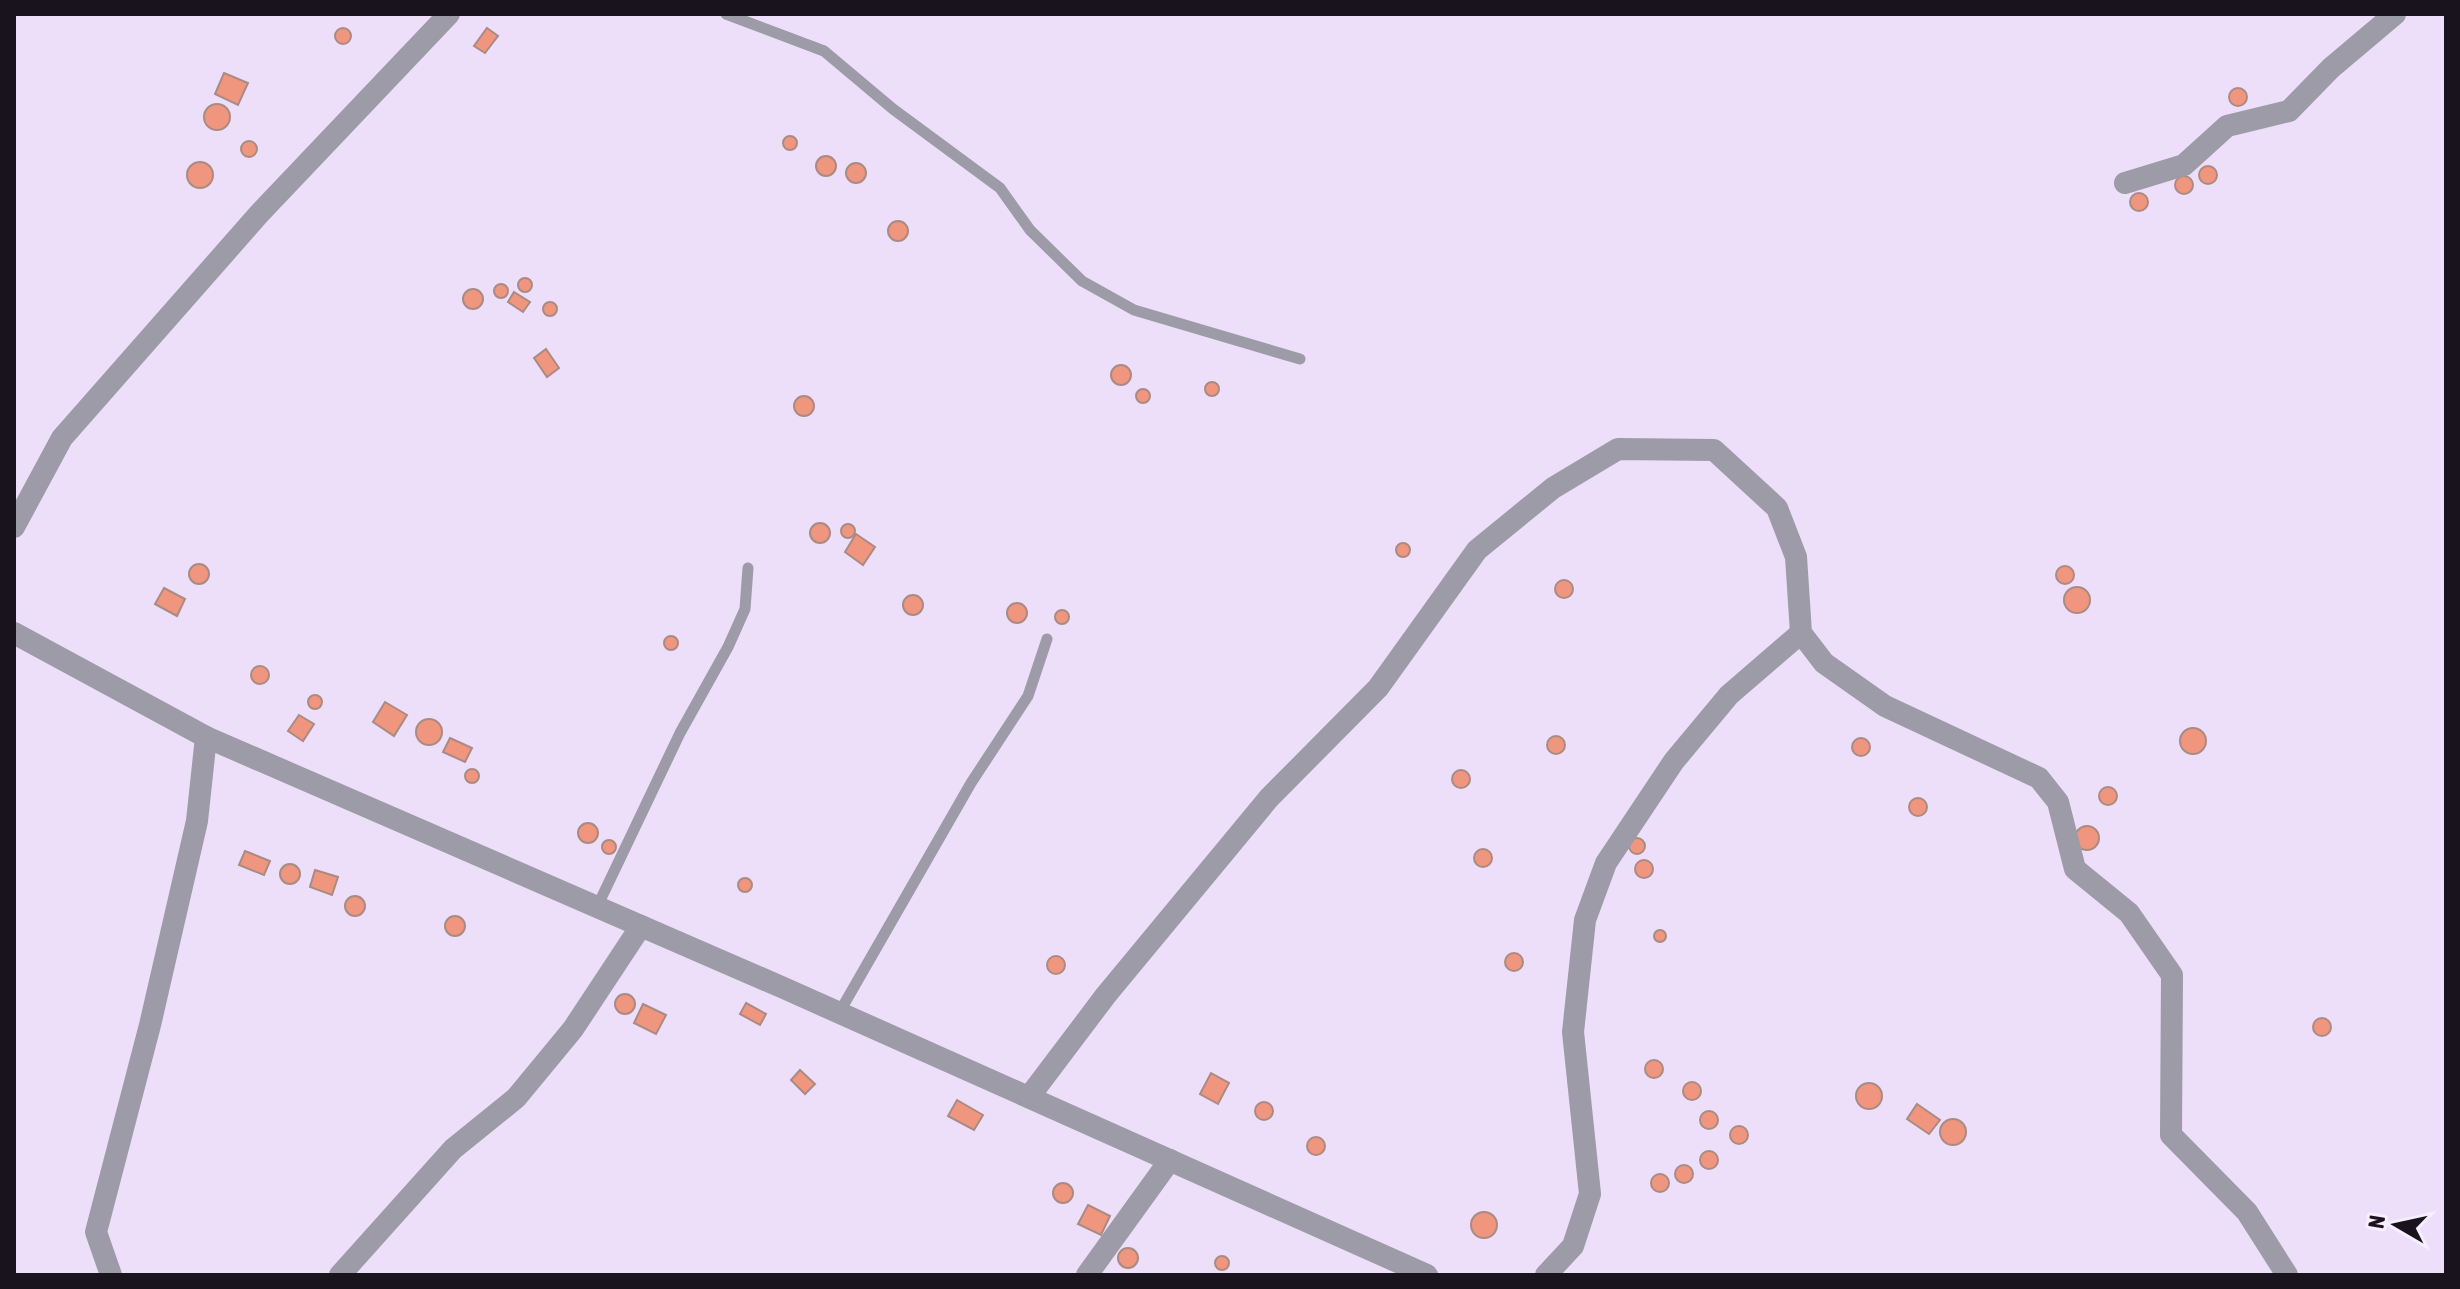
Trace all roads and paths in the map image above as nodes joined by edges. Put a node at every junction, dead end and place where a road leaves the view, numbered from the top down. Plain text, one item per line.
1 (449, 14) edge
2 (726, 14) edge
3 (2395, 14) edge
4 (2125, 183) dead end
5 (1300, 359) dead end
6 (14, 527) edge
7 (748, 568) dead end
8 (14, 633) edge
9 (1801, 633) junction
10 (1047, 639) dead end
11 (206, 737) junction
12 (597, 907) junction
13 (641, 926) junction
14 (839, 1013) junction
15 (1029, 1097) junction
16 (1170, 1160) junction
17 (111, 1275) edge
18 (340, 1275) edge
19 (1087, 1275) edge
20 (1427, 1275) edge
21 (1546, 1275) edge
22 (2287, 1275) edge

1 - 6 street
2 - 5 lane
3 - 4 street
7 - 12 lane
8 - 11 street
9 - 15 street
9 - 21 street
9 - 22 street
10 - 14 lane
11 - 12 street
11 - 17 street
12 - 13 street
13 - 14 street
13 - 18 street
14 - 15 street
15 - 16 street
16 - 19 street
16 - 20 street

